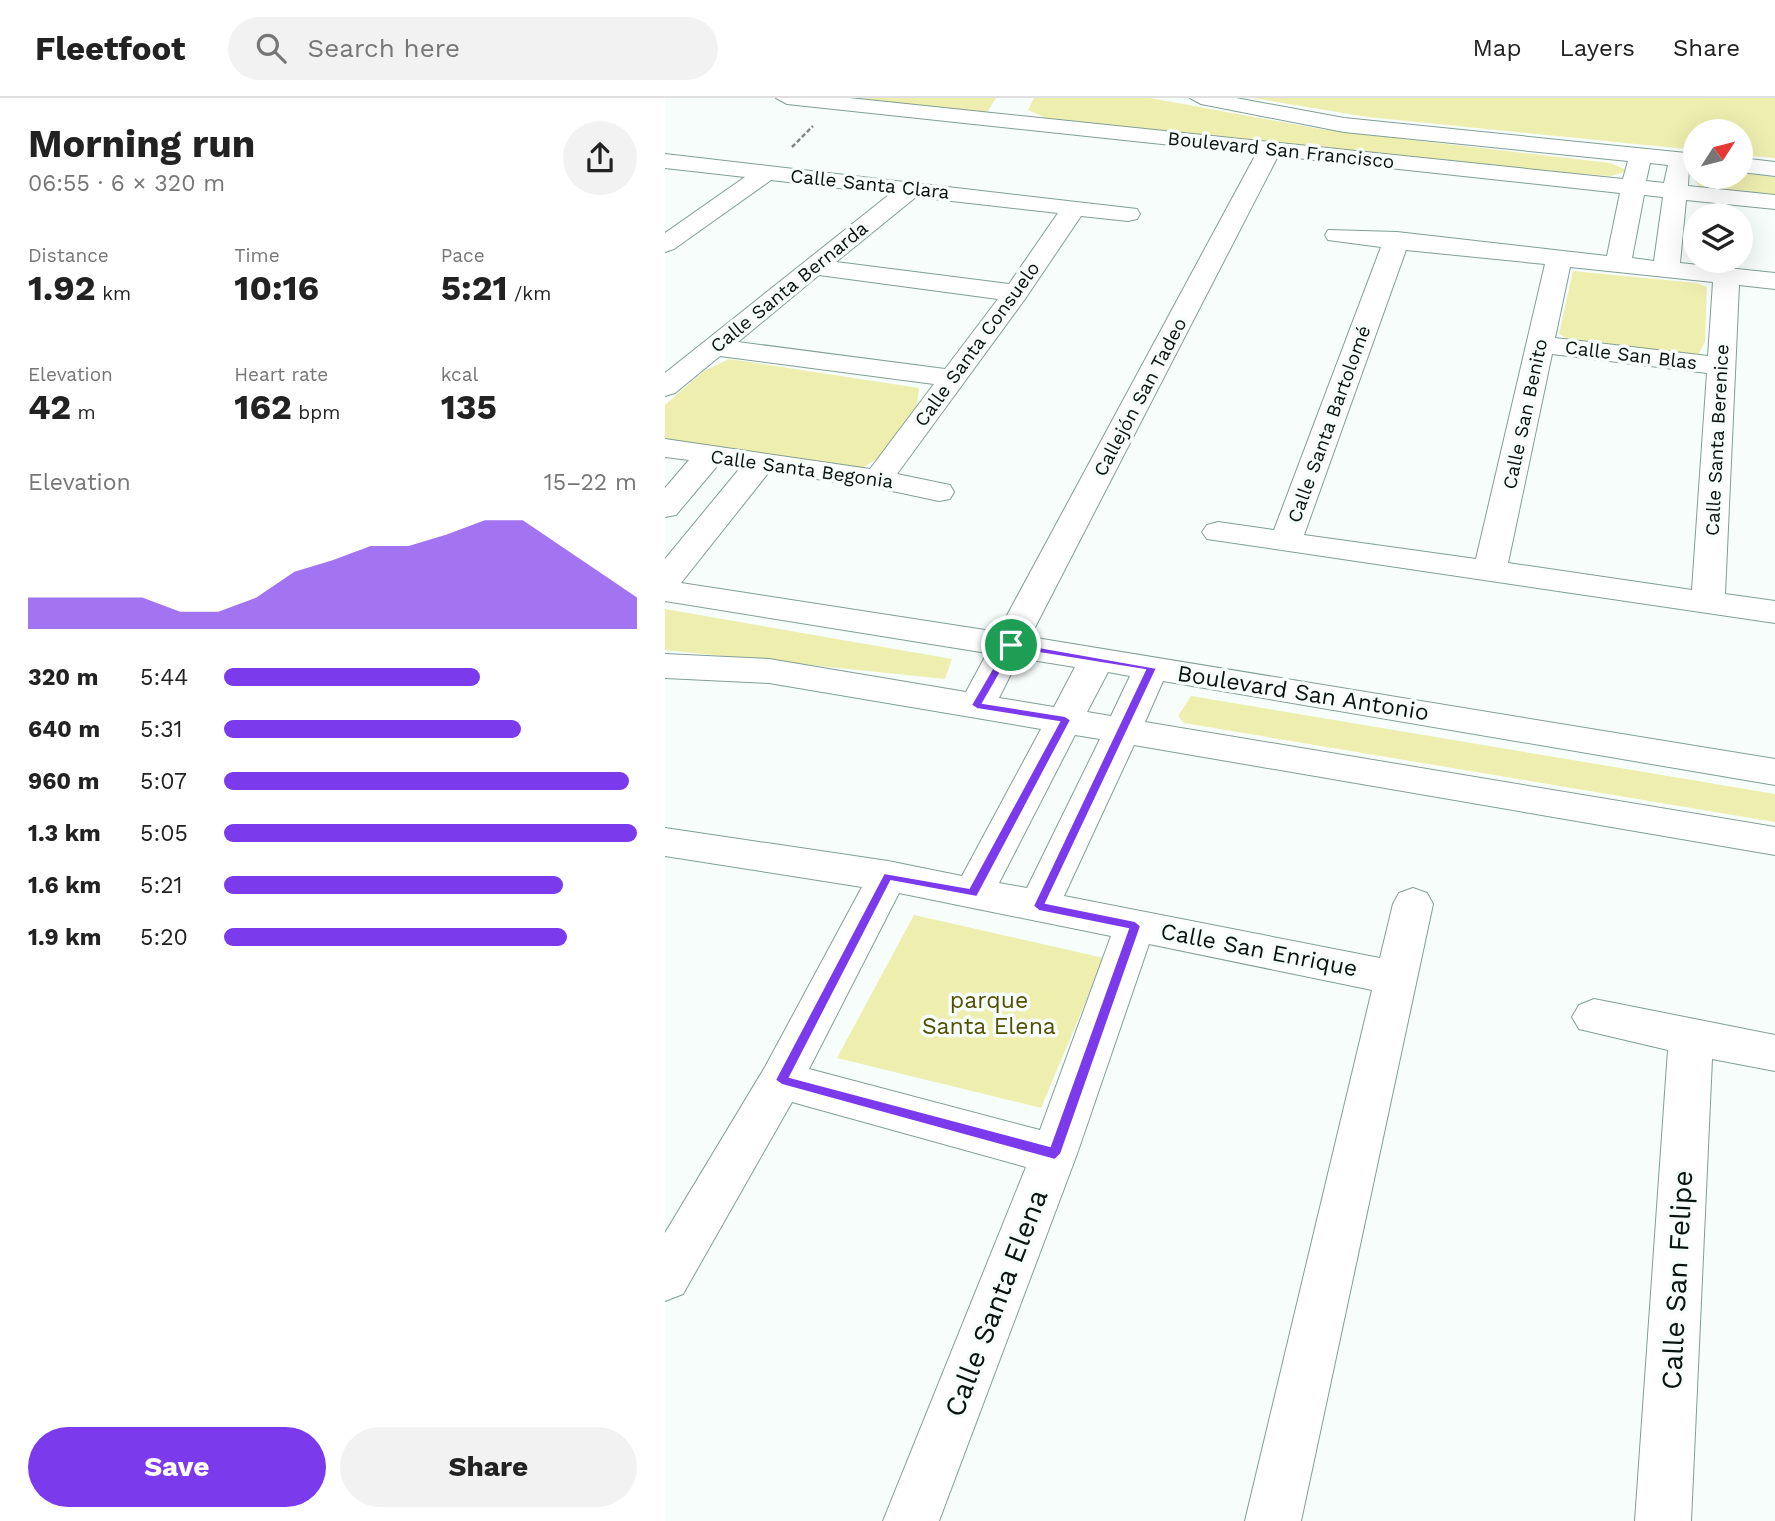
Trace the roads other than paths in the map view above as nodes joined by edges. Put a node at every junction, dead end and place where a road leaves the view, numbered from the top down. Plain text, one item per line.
1 (787, 98) edge
2 (1201, 98) edge
3 (1270, 149) junction
4 (1639, 155) junction
5 (1683, 160) edge
6 (665, 161) edge
7 (1753, 166) edge
8 (1775, 169) edge
9 (766, 173) junction
10 (1683, 173) edge
11 (912, 188) junction
12 (1635, 188) junction
13 (1677, 192) junction
14 (1775, 202) edge
15 (1075, 208) junction
16 (1128, 214) dead end
17 (1337, 235) dead end
18 (1397, 239) junction
19 (665, 244) edge
20 (1559, 258) junction
21 (1618, 264) junction
22 (814, 267) junction
23 (1666, 270) junction
24 (1726, 276) junction
25 (1775, 281) edge
26 (1016, 293) junction
27 (1540, 344) junction
28 (714, 347) junction
29 (1721, 366) junction
30 (951, 378) junction
31 (665, 387) edge
32 (665, 448) edge
33 (709, 456) junction
34 (760, 463) junction
35 (878, 479) junction
36 (939, 492) dead end
37 (665, 508) edge
38 (1218, 532) dead end
39 (1286, 541) junction
40 (1490, 571) junction
41 (665, 581) edge
42 (665, 591) edge
43 (1708, 603) junction
44 (1775, 612) edge
45 (1011, 645) junction
46 (1097, 659) junction
47 (665, 666) edge
48 (1152, 668) junction
49 (977, 705) junction
50 (1065, 720) junction
51 (1119, 731) junction
52 (1775, 772) edge
53 (1775, 841) edge
54 (665, 842) edge
55 (888, 876) junction
56 (973, 893) junction
57 (1413, 904) dead end
58 (1039, 906) junction
59 (1135, 926) junction
60 (1398, 978) junction
61 (1594, 1017) dead end
62 (1691, 1038) junction
63 (1775, 1053) edge
64 (782, 1080) junction
65 (1055, 1154) junction
66 (665, 1278) edge
67 (911, 1521) edge
68 (1273, 1521) edge
69 (1663, 1521) edge

1 - 3 street, Boulevard San Francisco
2 - 4 street, Boulevard San Francisco
3 - 12 street, Boulevard San Francisco
3 - 45 street, Callejón San Tadeo
4 - 5 street, Boulevard San Francisco
4 - 12 street
6 - 9 street, Calle Santa Clara
7 - 8 street
9 - 11 street, Calle Santa Clara
9 - 19 street
10 - 13 street
11 - 15 street, Calle Santa Clara
11 - 22 street, Calle Santa Bernarda
12 - 13 street, Boulevard San Francisco
12 - 21 street
13 - 14 street, Boulevard San Francisco
13 - 23 street
15 - 16 street, Calle Santa Clara
15 - 26 street, Calle Santa Consuelo
17 - 18 street
18 - 20 street
18 - 39 street, Calle Santa Bartolomé
20 - 21 street
20 - 27 street, Calle San Benito
21 - 23 street
22 - 26 street
22 - 28 street, Calle Santa Bernarda
23 - 24 street
24 - 25 street
24 - 29 street, Calle Santa Berenice
26 - 30 street, Calle Santa Consuelo
27 - 29 street, Calle San Blas
27 - 40 street, Calle San Benito
28 - 30 street
28 - 31 street, Calle Santa Bernarda
29 - 43 street, Calle Santa Berenice
30 - 35 street, Calle Santa Consuelo
32 - 33 street, Calle Santa Begonia
33 - 34 street, Calle Santa Begonia
33 - 37 street
34 - 35 street, Calle Santa Begonia
34 - 41 street
35 - 36 street, Calle Santa Begonia
38 - 39 street
39 - 40 street, Calle Santa Bartolomé
40 - 43 street, Calle Santa Bartolomé
42 - 45 street, Boulevard San Antonio
43 - 44 street, Calle Santa Bartolomé
45 - 46 street, Boulevard San Antonio
45 - 49 street, Callejón San Tadeo
46 - 48 street, Boulevard San Antonio
46 - 50 street
47 - 49 street
48 - 51 street
48 - 52 street, Boulevard San Antonio
49 - 50 street
50 - 51 street
50 - 56 street
51 - 53 street
51 - 58 street
54 - 55 street, Calle San Enrique
55 - 56 street, Calle San Enrique
55 - 64 street
56 - 58 street, Calle San Enrique
57 - 60 street
58 - 59 street, Calle San Enrique
59 - 60 street, Calle San Enrique
59 - 65 street, Calle Santa Elena
60 - 68 street
61 - 62 street
62 - 63 street
62 - 69 street, Calle San Felipe
64 - 65 street
64 - 66 street
65 - 67 street, Calle Santa Elena

